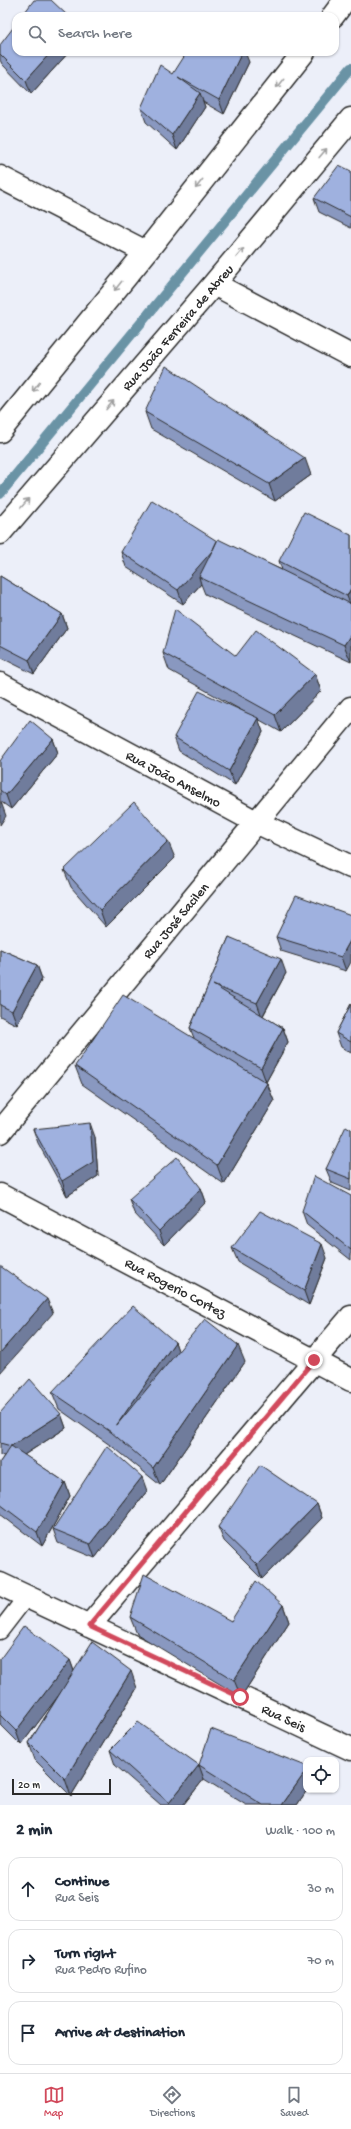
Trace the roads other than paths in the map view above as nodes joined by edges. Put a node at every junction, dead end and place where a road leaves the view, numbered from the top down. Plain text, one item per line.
1 (346, 0) edge
2 (336, 12) edge
3 (301, 56) edge
4 (351, 119) edge
5 (0, 177) edge
6 (146, 252) junction
7 (214, 284) junction
8 (351, 356) edge
9 (0, 431) edge
10 (0, 533) edge
11 (0, 684) edge
12 (351, 708) edge
13 (256, 822) junction
14 (351, 867) edge
15 (0, 1132) edge
16 (0, 1195) edge
17 (351, 1317) edge
18 (314, 1360) junction
19 (351, 1380) edge
20 (0, 1584) edge
21 (27, 1596) junction
22 (89, 1626) junction
23 (0, 1631) edge
24 (351, 1749) edge

1 - 2 street
3 -> 6 street
7 -> 4 street, Rua João Ferreira de Abreu
5 - 6 street
6 -> 9 street
7 - 8 street
10 -> 7 street, Rua João Ferreira de Abreu
11 - 13 street, Rua João Anselmo
12 - 13 street, Rua José Sacilen
13 - 14 street, Rua João Anselmo
13 - 15 street, Rua José Sacilen
16 - 18 street, Rua Rogerio Cortez
17 - 18 street
18 - 19 street, Rua Rogerio Cortez
18 - 22 street
20 - 21 street, Rua Seis
21 - 22 street, Rua Seis
21 - 23 lane
22 - 24 street, Rua Seis

